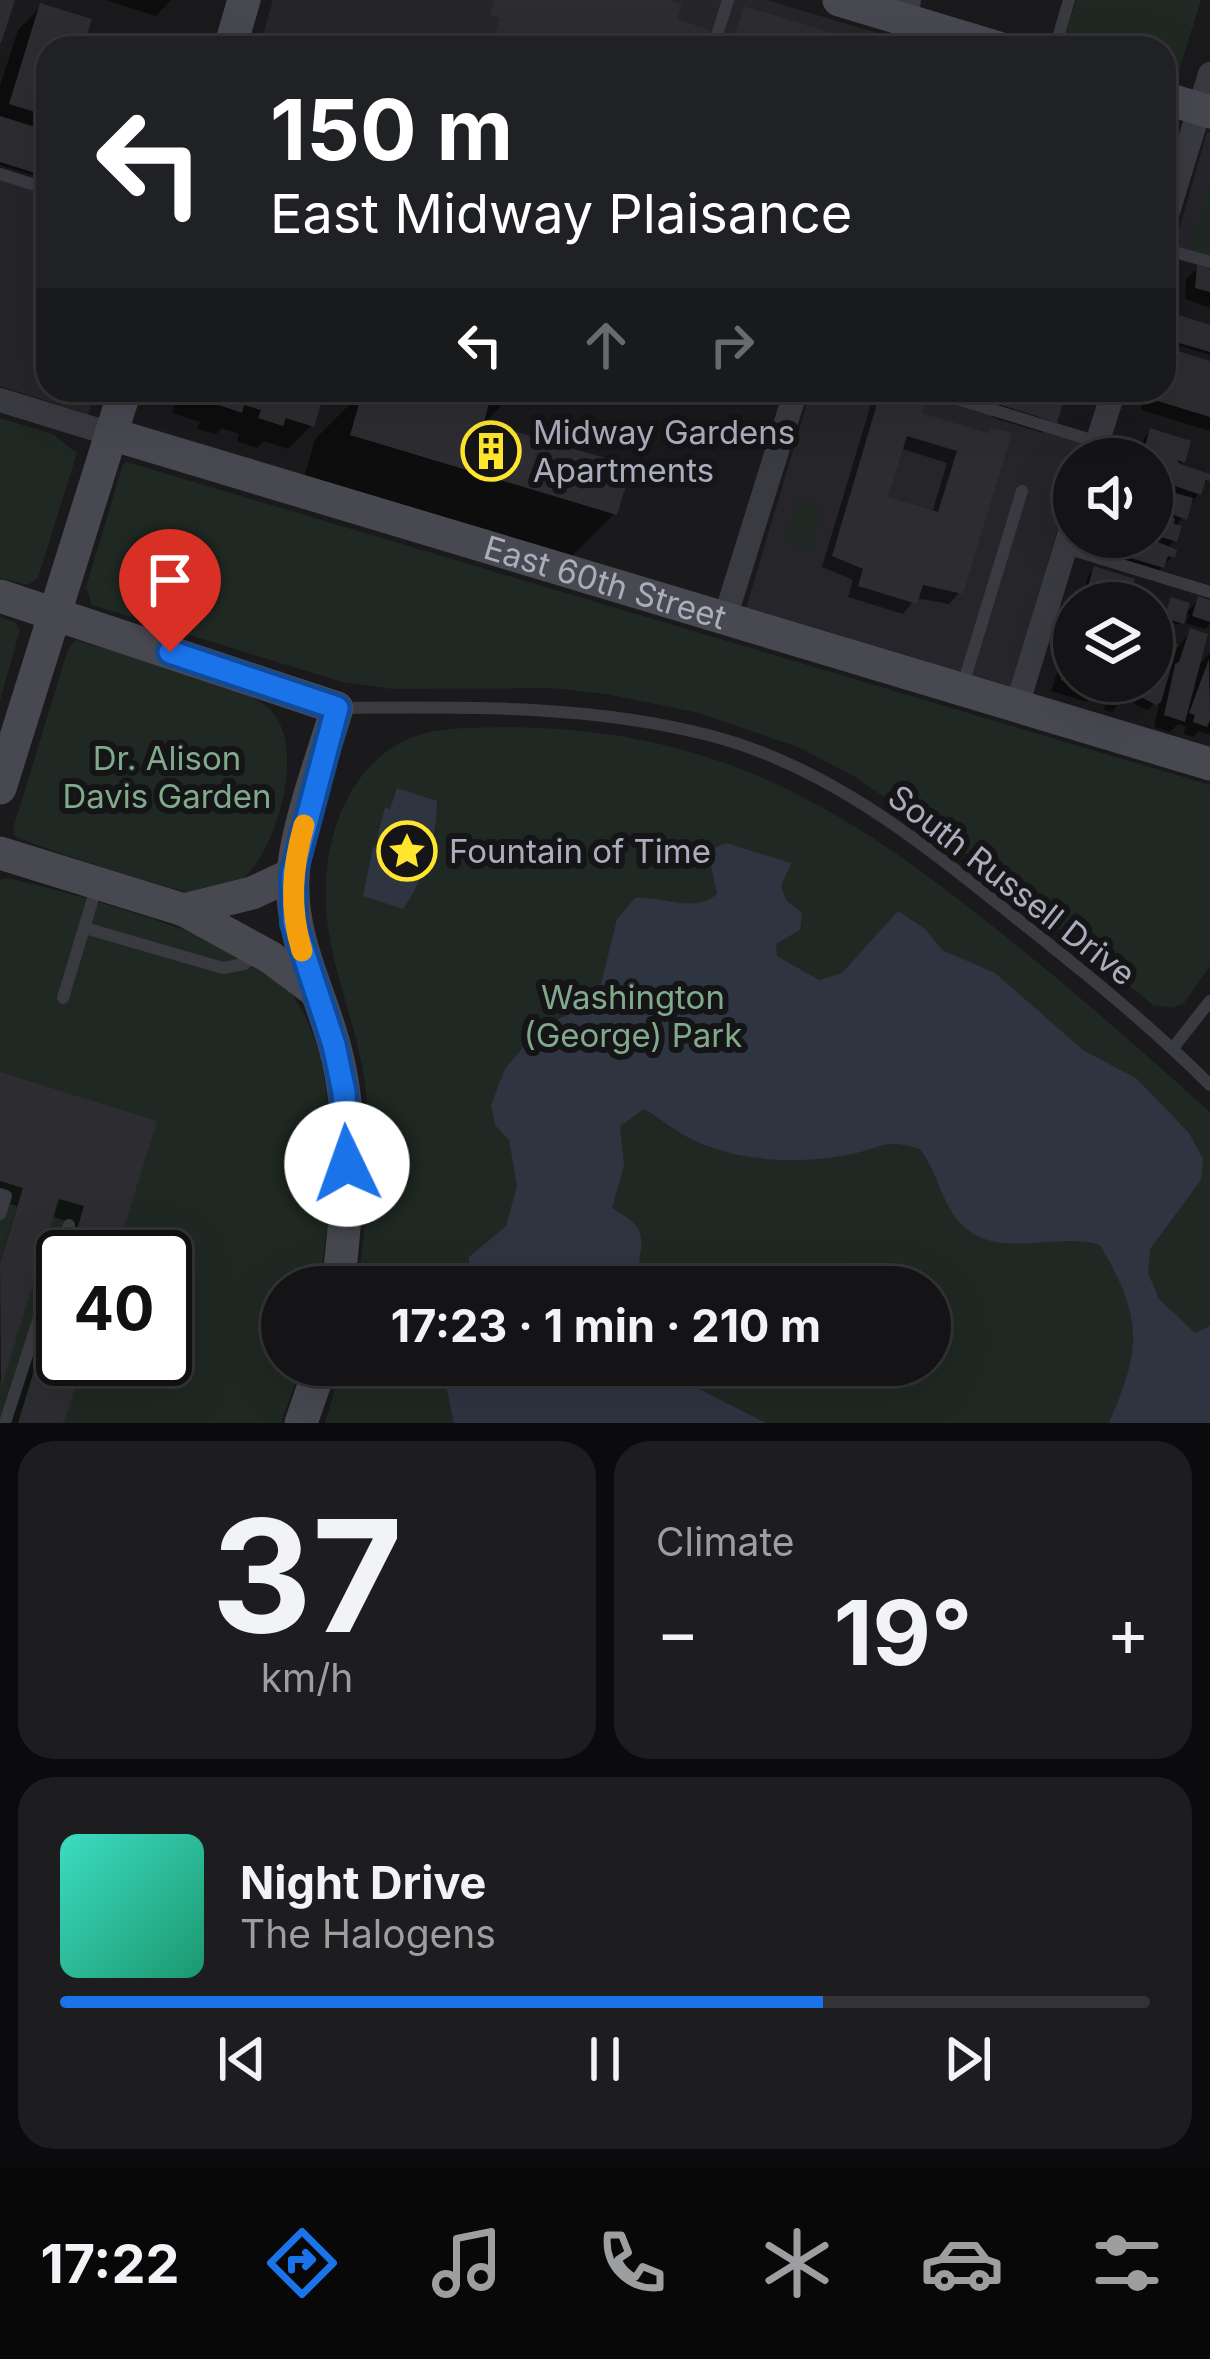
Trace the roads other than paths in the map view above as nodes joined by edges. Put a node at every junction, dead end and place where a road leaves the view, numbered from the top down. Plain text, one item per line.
1 (244, 0) edge
2 (728, 0) edge
3 (839, 0) edge
4 (1070, 0) edge
5 (905, 23) edge
6 (234, 36) edge
7 (717, 36) edge
8 (954, 36) edge
9 (1059, 36) edge
10 (1210, 74) edge
11 (1176, 102) edge
12 (1205, 110) edge
13 (0, 174) edge
14 (36, 185) edge
15 (1176, 191) edge
16 (1176, 252) edge
17 (1210, 262) edge
18 (0, 400) edge
19 (121, 402) edge
20 (792, 402) edge
21 (965, 402) edge
22 (1110, 402) edge
23 (111, 434) junction
24 (1062, 438) edge
25 (1099, 438) edge
26 (1022, 491) dead end
27 (1062, 558) edge
28 (1098, 558) edge
29 (1210, 592) edge
30 (0, 596) edge
31 (55, 613) junction
32 (724, 618) junction
33 (962, 689) junction
34 (1017, 706) junction
35 (337, 708) junction
36 (1210, 764) edge
37 (0, 788) edge
38 (0, 853) edge
39 (293, 874) junction
40 (98, 884) junction
41 (184, 910) junction
42 (85, 928) junction
43 (260, 950) junction
44 (314, 990) junction
45 (63, 998) dead end
46 (1210, 1000) edge
47 (1173, 1048) junction
48 (1210, 1085) edge
49 (0, 1194) edge
50 (0, 1214) edge
51 (69, 1225) dead end
52 (341, 1266) edge
53 (314, 1386) edge
54 (5, 1423) edge
55 (302, 1423) edge

1 - 6 street
2 - 7 lane
3 - 5 street
4 - 9 lane
5 - 8 street
10 - 12 street
11 - 12 street
12 - 15 street
13 - 14 lane
16 - 17 lane
18 - 23 street, East 60th Street
19 - 23 street
20 - 32 street
21 - 24 lane
22 - 25 street
23 - 31 street
23 - 32 street, East 60th Street
26 - 33 lane
27 - 34 street
28 - 29 lane
30 - 31 street
31 - 35 street
31 - 37 street
32 - 33 street, East 60th Street
33 - 34 street, East 60th Street
34 - 36 street, East 60th Street
35 - 39 street
35 - 47 lane, South Russell Drive
38 - 40 street
39 - 41 street
39 - 44 street
40 - 41 street
40 - 42 lane
41 - 43 street
42 - 43 lane
42 - 45 lane
43 - 44 street
44 - 52 street
46 - 47 lane
47 - 48 lane, South Russell Drive
49 - 50 lane
51 - 54 lane
53 - 55 street

